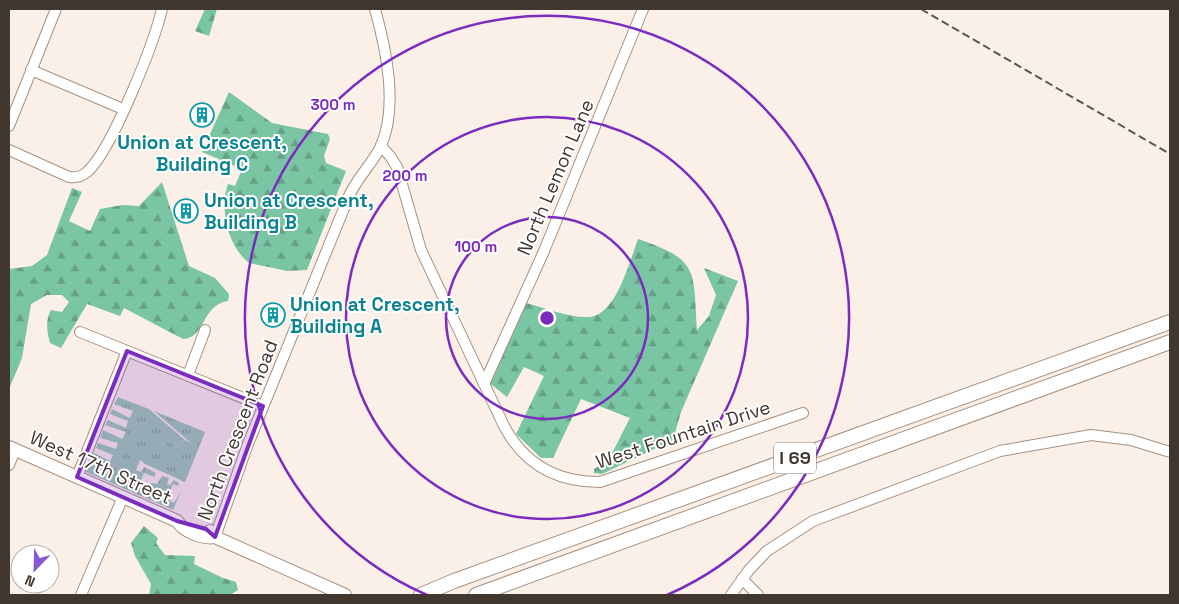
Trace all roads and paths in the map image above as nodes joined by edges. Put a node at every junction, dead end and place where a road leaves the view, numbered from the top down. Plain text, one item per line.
1 (56, 9) edge
2 (162, 9) edge
3 (375, 9) edge
4 (643, 9) edge
5 (32, 70) junction
6 (123, 109) junction
7 (9, 126) edge
8 (380, 146) junction
9 (9, 150) edge
10 (1170, 322) edge
11 (205, 330) dead end
12 (80, 332) dead end
13 (1170, 342) edge
14 (127, 351) junction
15 (188, 375) junction
16 (484, 384) junction
17 (263, 406) junction
18 (803, 413) dead end
19 (12, 448) edge
20 (1170, 452) edge
21 (9, 465) edge
22 (77, 477) junction
23 (122, 497) junction
24 (215, 537) junction
25 (742, 579) junction
26 (81, 595) edge
27 (345, 595) edge
28 (421, 595) edge
29 (476, 595) edge
30 (731, 595) edge
31 (758, 595) edge

1 - 5 street
2 - 6 street
3 - 8 street
4 - 16 street, North Lemon Lane
5 - 6 street
5 - 7 street
6 - 9 street
8 - 16 street, West Fountain Drive
8 - 17 street, North Crescent Road
10 - 28 highway, I 69
11 - 15 street
12 - 14 street
13 - 29 highway, I 69
14 - 15 street
14 - 22 street
15 - 17 street
16 - 18 street, West Fountain Drive
17 - 24 street, North Crescent Road
19 - 21 street
19 - 22 main road, West 17th Street
20 - 25 street
22 - 23 main road, West 17th Street
23 - 24 main road, West 17th Street
23 - 26 street
24 - 27 main road, West 17th Street
25 - 30 street
25 - 31 street

